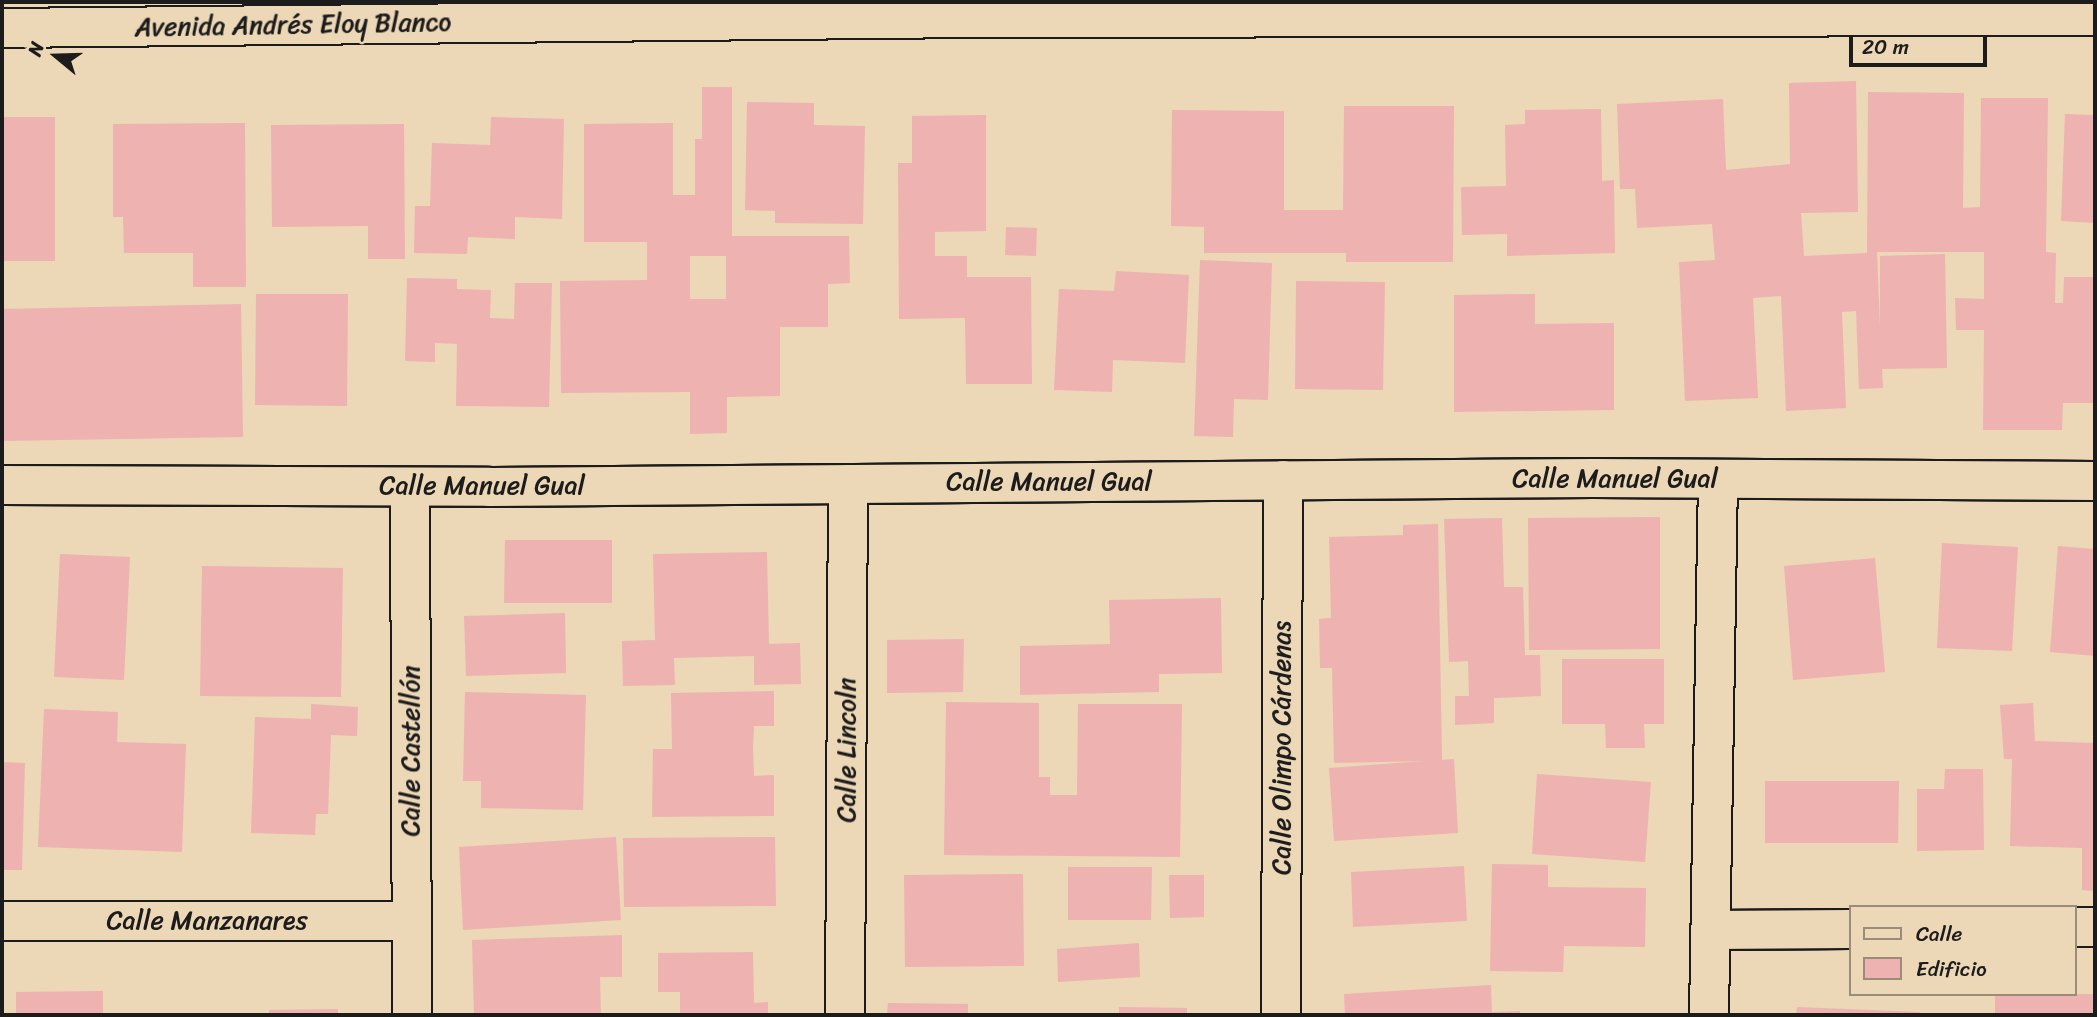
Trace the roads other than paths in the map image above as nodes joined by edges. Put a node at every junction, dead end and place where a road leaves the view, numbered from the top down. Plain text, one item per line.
1 (1254, 10) edge
2 (465, 12) edge
3 (2095, 16) edge
4 (2, 28) edge
5 (1718, 479) junction
6 (1283, 481) junction
7 (2095, 481) edge
8 (848, 484) junction
9 (2, 485) edge
10 (410, 487) junction
11 (2, 921) edge
12 (411, 921) junction
13 (2076, 927) edge
14 (2095, 927) edge
15 (1711, 929) junction
16 (1848, 929) edge
17 (412, 1015) edge
18 (845, 1015) edge
19 (1281, 1015) edge
20 (1709, 1015) edge

1 - 2 street, Avenida Andrés Eloy Blanco
1 - 3 street, Avenida Andrés Eloy Blanco
2 - 4 street, Avenida Andrés Eloy Blanco
5 - 6 street, Calle Manuel Gual
5 - 7 street, Calle Manuel Gual
5 - 15 street
6 - 8 street, Calle Manuel Gual
6 - 19 street, Calle Olimpo Cárdenas
8 - 10 street, Calle Manuel Gual
8 - 18 street, Calle Lincoln
9 - 10 street, Calle Manuel Gual
10 - 12 street, Calle Castellón
11 - 12 street, Calle Manzanares
12 - 17 street, Calle Castellón
13 - 14 street
15 - 16 street
15 - 20 street

